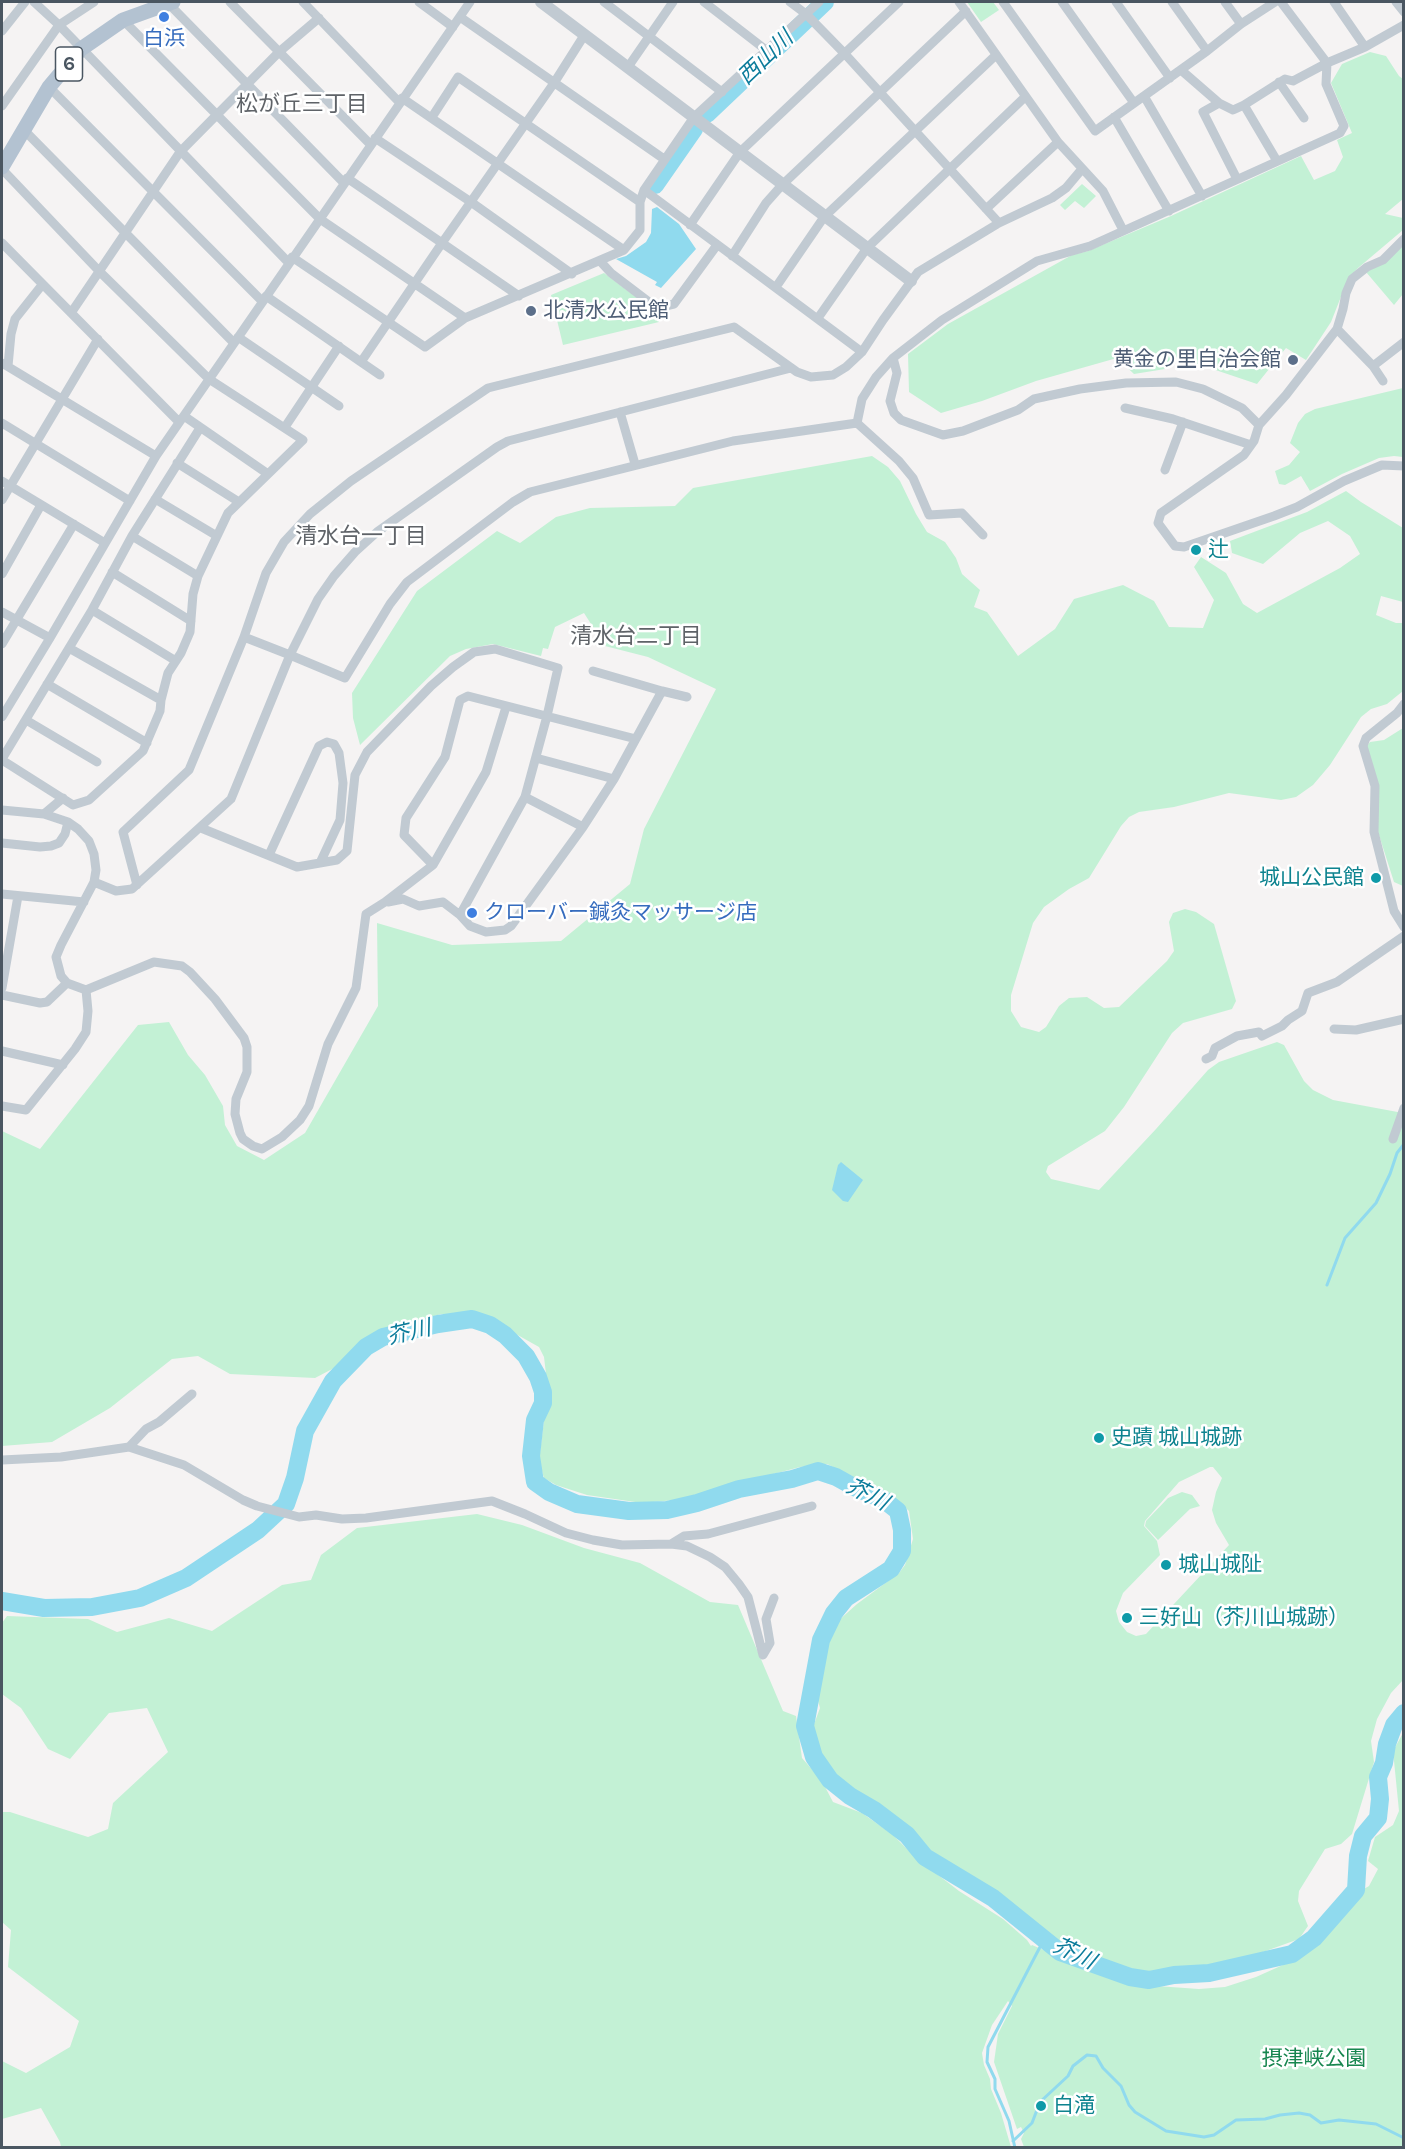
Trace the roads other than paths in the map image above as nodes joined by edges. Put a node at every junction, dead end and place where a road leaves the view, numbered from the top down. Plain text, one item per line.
1 (25, 2) edge
2 (34, 2) edge
3 (94, 2) edge
4 (169, 2) edge
5 (230, 2) edge
6 (303, 2) edge
7 (419, 2) edge
8 (470, 2) edge
9 (541, 2) edge
10 (604, 2) edge
11 (674, 2) edge
12 (704, 2) edge
13 (790, 2) edge
14 (819, 2) edge
15 (899, 2) edge
16 (959, 2) edge
17 (1003, 2) edge
18 (1062, 2) edge
19 (1116, 2) edge
20 (1172, 2) edge
21 (1225, 2) edge
22 (1275, 2) edge
23 (1281, 2) edge
24 (1334, 2) edge
25 (1396, 2) edge
26 (966, 11) junction
27 (1404, 12) edge
28 (806, 14) junction
29 (460, 16) junction
30 (319, 18) junction
31 (123, 20) junction
32 (1241, 24) junction
33 (59, 25) junction
34 (1404, 25) edge
35 (453, 27) junction
36 (2, 31) edge
37 (585, 34) junction
38 (650, 37) junction
39 (1365, 47) junction
40 (81, 49) junction
41 (766, 50) junction
42 (1208, 51) junction
43 (279, 52) junction
44 (845, 54) junction
45 (996, 55) junction
46 (1327, 63) junction
47 (628, 67) junction
48 (1181, 70) junction
49 (1170, 78) junction
50 (1279, 82) junction
51 (554, 83) junction
52 (246, 85) junction
53 (49, 87) junction
54 (722, 92) junction
55 (879, 92) junction
56 (1144, 96) junction
57 (1025, 97) junction
58 (401, 100) junction
59 (1219, 102) junction
60 (1134, 103) junction
61 (1244, 105) junction
62 (2, 106) edge
63 (216, 116) junction
64 (432, 117) junction
65 (694, 117) junction
66 (1114, 117) junction
67 (1304, 118) dead end
68 (526, 123) junction
69 (22, 129) junction
70 (916, 131) junction
71 (373, 141) junction
72 (1058, 142) junction
73 (180, 152) junction
74 (740, 152) junction
75 (664, 159) junction
76 (1277, 161) junction
77 (498, 163) junction
78 (2, 168) edge
79 (950, 169) junction
80 (1082, 169) junction
81 (1237, 179) junction
82 (346, 180) junction
83 (782, 185) junction
84 (644, 190) junction
85 (153, 193) junction
86 (1202, 195) junction
87 (471, 202) junction
88 (640, 202) junction
89 (986, 209) junction
90 (1169, 211) junction
91 (824, 217) junction
92 (320, 219) junction
93 (999, 223) junction
94 (690, 225) junction
95 (1123, 230) junction
96 (125, 234) junction
97 (1404, 239) edge
98 (442, 243) junction
99 (717, 244) junction
100 (867, 248) junction
101 (3, 250) edge
102 (624, 250) junction
103 (732, 256) junction
104 (290, 259) junction
105 (600, 261) junction
106 (99, 271) junction
107 (572, 274) junction
108 (911, 281) junction
109 (414, 283) junction
110 (42, 285) junction
111 (776, 287) junction
112 (519, 296) junction
113 (264, 299) junction
114 (71, 313) junction
115 (465, 318) junction
116 (818, 318) junction
117 (388, 323) junction
118 (1337, 329) junction
119 (98, 339) junction
120 (236, 340) junction
121 (1404, 342) edge
122 (339, 346) junction
123 (862, 352) junction
124 (893, 358) junction
125 (361, 362) junction
126 (5, 364) edge
127 (1373, 366) junction
128 (791, 368) junction
129 (380, 375) dead end
130 (209, 379) junction
131 (1383, 381) dead end
132 (312, 386) junction
133 (62, 400) junction
134 (339, 406) dead end
135 (1125, 408) dead end
136 (620, 412) junction
137 (181, 419) junction
138 (1182, 422) junction
139 (2, 423) edge
140 (857, 423) junction
141 (1259, 425) junction
142 (285, 427) junction
143 (200, 428) junction
144 (35, 444) junction
145 (1251, 445) junction
146 (156, 456) junction
147 (177, 463) junction
148 (635, 464) junction
149 (1404, 465) edge
150 (1165, 470) dead end
151 (268, 474) junction
152 (6, 484) edge
153 (155, 499) junction
154 (2, 500) edge
155 (130, 501) junction
156 (239, 502) junction
157 (41, 504) junction
158 (74, 524) junction
159 (983, 535) dead end
160 (132, 536) junction
161 (217, 536) junction
162 (105, 543) junction
163 (112, 572) junction
164 (2, 574) edge
165 (198, 576) junction
166 (92, 610) junction
167 (2, 612) edge
168 (15, 620) junction
169 (191, 621) junction
170 (244, 637) junction
171 (50, 638) junction
172 (2, 644) edge
173 (69, 648) junction
174 (290, 655) junction
175 (176, 661) junction
176 (593, 671) dead end
177 (47, 684) junction
178 (662, 691) junction
179 (687, 697) dead end
180 (161, 700) junction
181 (1404, 704) edge
182 (506, 707) junction
183 (547, 716) junction
184 (2, 717) edge
185 (26, 720) junction
186 (636, 739) junction
187 (147, 742) junction
188 (536, 758) junction
189 (2, 760) edge
190 (97, 762) dead end
191 (614, 779) junction
192 (525, 797) junction
193 (63, 798) junction
194 (2, 810) edge
195 (44, 814) junction
196 (68, 822) junction
197 (583, 827) junction
198 (201, 828) junction
199 (2, 843) edge
200 (269, 855) junction
201 (321, 863) junction
202 (433, 865) junction
203 (94, 882) junction
204 (138, 885) junction
205 (2, 894) edge
206 (18, 896) junction
207 (84, 902) junction
208 (385, 902) junction
209 (460, 915) junction
210 (1404, 927) edge
211 (1404, 936) edge
212 (68, 982) junction
213 (2, 988) edge
214 (86, 990) junction
215 (2, 995) edge
216 (1404, 1019) edge
217 (1334, 1029) dead end
218 (2, 1051) edge
219 (1206, 1059) dead end
220 (63, 1065) junction
221 (2, 1106) edge
222 (1404, 1108) edge
223 (1393, 1139) dead end
224 (192, 1394) dead end
225 (129, 1447) junction
226 (2, 1460) edge
227 (812, 1506) dead end
228 (671, 1544) junction
229 (774, 1598) dead end

1 - 36 street
2 - 33 street
3 - 33 street
4 - 31 main road, 6
4 - 52 street
5 - 43 street
6 - 30 street
7 - 35 street
8 - 29 street
9 - 37 street
10 - 38 street
11 - 38 street
12 - 41 street
13 - 28 street
14 - 28 street
15 - 44 street
16 - 26 street
17 - 66 street
18 - 60 street
19 - 49 street
20 - 42 street
21 - 32 street
22 - 32 street
23 - 46 street
24 - 39 street
25 - 27 street
26 - 45 street
26 - 55 street
28 - 41 street
28 - 44 street
29 - 35 street
29 - 51 street
30 - 43 street
30 - 58 street
31 - 40 main road, 6
31 - 63 street
32 - 42 street
33 - 40 street
33 - 62 street
34 - 39 street
35 - 58 street
37 - 47 street
37 - 51 street
38 - 47 street
38 - 54 street
39 - 46 street
40 - 53 main road, 6
40 - 73 street
41 - 54 street
42 - 48 street
43 - 52 street
43 - 71 street
44 - 55 street
44 - 74 street
45 - 57 street
45 - 70 street
46 - 50 street
46 - 76 street
47 - 65 street
48 - 49 street
48 - 59 street
49 - 56 street
50 - 61 street
50 - 67 street
51 - 68 street
51 - 75 street
52 - 63 street
52 - 82 street
53 - 69 main road, 6
53 - 85 street
54 - 65 street
55 - 70 street
55 - 83 street
56 - 60 street
56 - 86 street
57 - 72 street
57 - 79 street
58 - 64 street
58 - 71 street
59 - 61 street
59 - 81 street
60 - 66 street
61 - 76 street
63 - 73 street
63 - 92 street
64 - 68 street
64 - 77 street
65 - 74 street
65 - 75 street
66 - 90 street
68 - 77 street
68 - 88 street
69 - 78 main road, 6
69 - 96 street
70 - 79 street
70 - 91 street
71 - 82 street
71 - 87 street
72 - 80 street
72 - 89 street
73 - 85 street
73 - 104 street
74 - 83 street
74 - 94 street
75 - 84 street
76 - 81 street
77 - 87 street
77 - 102 street
78 - 106 street
79 - 89 street
79 - 100 street
80 - 93 street
80 - 95 street
81 - 86 street
82 - 92 street
82 - 98 street
83 - 91 street
83 - 103 street
84 - 88 street
84 - 94 street
85 - 96 street
85 - 113 street
86 - 90 street
87 - 98 street
87 - 107 street
88 - 102 street
89 - 93 street
90 - 95 street
91 - 100 street
91 - 111 street
92 - 104 street
92 - 109 street
93 - 108 street
94 - 99 street
95 - 124 street
96 - 106 street
96 - 120 street
97 - 118 street
98 - 109 street
98 - 112 street
99 - 103 street
99 - 105 street
100 - 108 street
100 - 116 street
101 - 110 street
102 - 105 street
103 - 111 street
104 - 113 street
104 - 117 street
105 - 107 street
106 - 114 street
106 - 130 street
107 - 112 street
108 - 123 street
109 - 115 street
109 - 117 street
110 - 114 street
110 - 126 street
111 - 116 street
112 - 115 street
113 - 120 street
113 - 122 street
114 - 119 street
115 - 117 street
116 - 123 street
117 - 125 street
118 - 127 street
118 - 141 street
119 - 133 street
119 - 137 street
120 - 130 street
120 - 132 street
121 - 127 street
122 - 125 street
122 - 132 street
123 - 128 street
124 - 140 street
124 - 141 street
125 - 129 street
126 - 133 street
127 - 131 street
128 - 136 street
128 - 170 street
130 - 137 street
130 - 142 street
132 - 134 street
132 - 142 street
133 - 144 street
133 - 146 street
135 - 138 street
136 - 148 street
136 - 174 street
137 - 143 street
137 - 146 street
138 - 145 street
138 - 150 street
139 - 144 street
140 - 148 street
140 - 159 street
141 - 145 street
142 - 151 street
143 - 147 street
143 - 151 street
144 - 152 street
144 - 155 street
145 - 149 street
146 - 155 street
147 - 153 street
147 - 156 street
148 - 174 street
151 - 156 street
152 - 154 street
152 - 157 street
153 - 160 street
153 - 161 street
155 - 162 street
156 - 161 street
157 - 158 street
157 - 164 street
158 - 162 street
158 - 168 street
160 - 163 street
160 - 165 street
161 - 165 street
162 - 171 street
163 - 166 street
163 - 169 street
165 - 169 street
166 - 173 street
166 - 175 street
167 - 168 street
168 - 171 street
168 - 172 street
169 - 175 street
170 - 174 street
170 - 204 street
171 - 184 street
173 - 177 street
173 - 180 street
174 - 198 street
175 - 180 street
176 - 178 street
177 - 185 street
177 - 187 street
178 - 179 street
178 - 186 street
180 - 187 street
181 - 210 street
182 - 183 street
182 - 202 street
182 - 202 street
183 - 186 street
183 - 188 street
183 - 201 street
185 - 189 street
185 - 190 street
186 - 191 street
187 - 193 street
188 - 191 street
188 - 192 street
189 - 193 street
191 - 197 street
192 - 197 street
192 - 209 street
193 - 195 street
194 - 195 street
195 - 196 street
196 - 199 street
196 - 203 street
197 - 209 street
198 - 200 street
198 - 204 street
200 - 201 street
200 - 201 street
202 - 208 street
203 - 204 street
203 - 207 street
205 - 206 street
206 - 207 street
206 - 213 street
207 - 212 street
208 - 209 street
208 - 214 street
211 - 219 street
212 - 214 street
212 - 215 street
214 - 220 street
216 - 217 street
218 - 220 street
220 - 221 street
222 - 223 street
224 - 225 street
225 - 226 street
225 - 228 street
227 - 228 street
228 - 229 street

